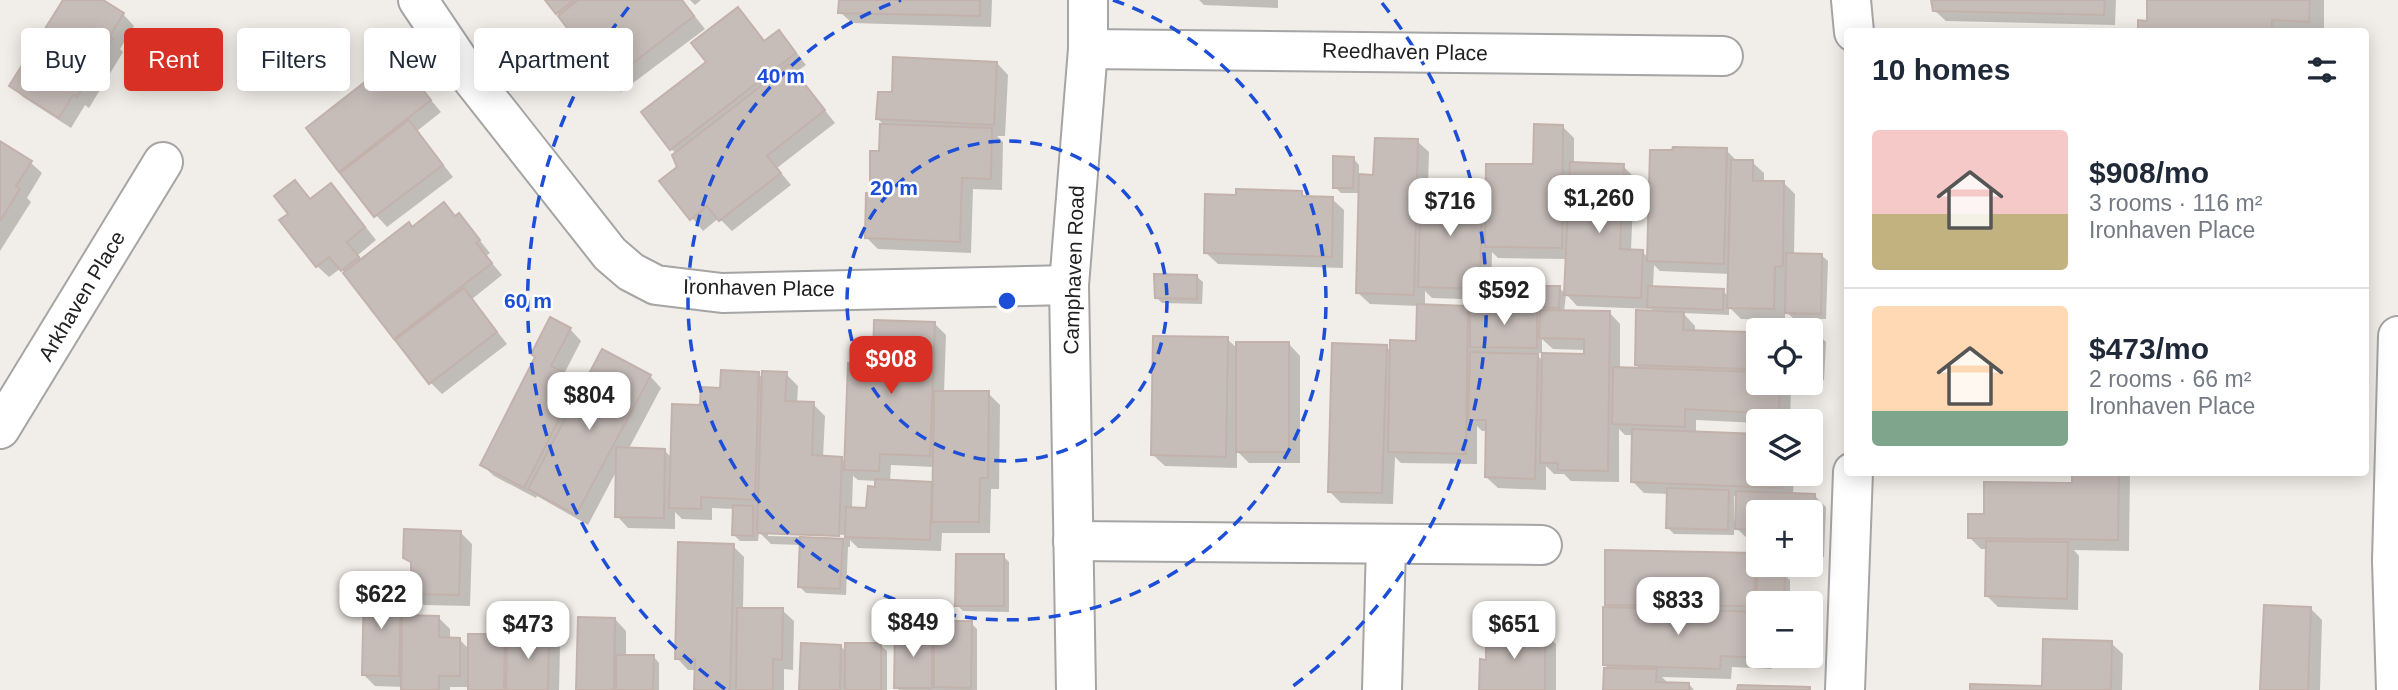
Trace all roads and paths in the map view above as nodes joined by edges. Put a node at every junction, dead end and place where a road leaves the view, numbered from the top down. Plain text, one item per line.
1 (418, 0) edge
2 (1088, 0) edge
3 (1851, 0) edge
4 (1854, 28) edge
5 (1088, 49) junction
6 (1723, 55) dead end
7 (163, 162) dead end
8 (1069, 285) junction
9 (2398, 336) edge
10 (0, 429) edge
11 (1853, 476) edge
12 (1073, 541) junction
13 (1386, 545) junction
14 (1542, 545) dead end
15 (1076, 690) edge
16 (1382, 690) edge
17 (1845, 690) edge
18 (2396, 690) edge

1 - 8 street, Ironhaven Place
2 - 5 street, Camphaven Road
3 - 4 street
5 - 6 street, Reedhaven Place
5 - 8 street, Camphaven Road
7 - 10 street, Arkhaven Place
8 - 12 street, Camphaven Road
9 - 18 street
11 - 17 street
12 - 13 street
12 - 15 street, Camphaven Road
13 - 14 street
13 - 16 street

